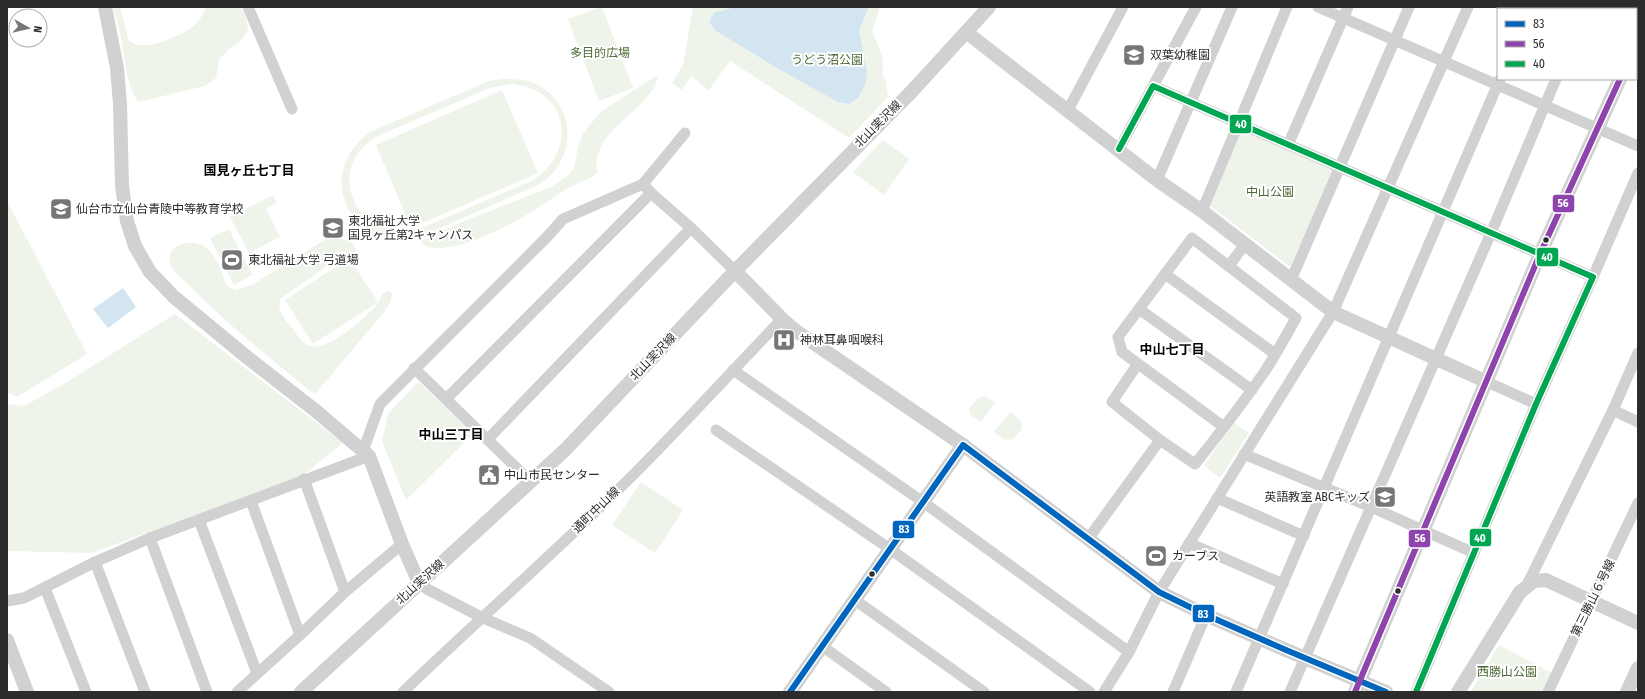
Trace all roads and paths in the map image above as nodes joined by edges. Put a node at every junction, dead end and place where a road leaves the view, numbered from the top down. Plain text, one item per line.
1 (105, 7) edge
2 (248, 7) edge
3 (989, 7) edge
4 (1123, 7) edge
5 (1196, 7) edge
6 (1232, 7) edge
7 (1287, 7) edge
8 (1318, 7) edge
9 (1348, 7) edge
10 (1409, 7) edge
11 (1468, 7) edge
12 (1344, 18) junction
13 (966, 32) junction
14 (1395, 40) junction
15 (1444, 61) junction
16 (1556, 80) edge
17 (1620, 80) edge
18 (1498, 82) edge
19 (1153, 86) junction
20 (1191, 102) junction
21 (1544, 106) junction
22 (292, 109) dead end
23 (1068, 110) junction
24 (1238, 123) junction
25 (1598, 129) junction
26 (685, 133) dead end
27 (1288, 145) junction
28 (1638, 146) edge
29 (1119, 149) junction
30 (1339, 167) junction
31 (1638, 173) edge
32 (1157, 180) junction
33 (643, 184) junction
34 (1387, 188) junction
35 (651, 194) junction
36 (1202, 211) junction
37 (1444, 212) junction
38 (691, 228) junction
39 (1491, 232) junction
40 (1245, 244) junction
41 (1540, 254) junction
42 (1229, 266) junction
43 (734, 272) junction
44 (1165, 274) junction
45 (1593, 277) junction
46 (1292, 280) junction
47 (1139, 309) junction
48 (1333, 312) junction
49 (782, 319) junction
50 (1390, 338) junction
51 (1638, 352) edge
52 (1275, 354) junction
53 (1435, 358) junction
54 (1137, 365) junction
55 (414, 368) junction
56 (733, 370) junction
57 (1485, 381) junction
58 (1252, 390) junction
59 (447, 398) junction
60 (1536, 404) junction
61 (1613, 410) junction
62 (1638, 422) edge
63 (1224, 427) junction
64 (716, 430) dead end
65 (488, 439) junction
66 (1160, 440) junction
67 (963, 445) junction
68 (366, 454) junction
69 (1244, 454) junction
70 (304, 479) junction
71 (531, 482) junction
72 (1324, 488) junction
73 (1217, 498) junction
74 (251, 501) junction
75 (923, 502) junction
76 (1638, 503) edge
77 (1371, 507) junction
78 (199, 520) junction
79 (1422, 531) junction
80 (1304, 536) junction
81 (150, 538) junction
82 (1088, 539) junction
83 (1189, 543) junction
84 (402, 544) junction
85 (890, 549) junction
86 (1474, 553) junction
87 (95, 562) junction
88 (419, 582) junction
89 (1283, 584) junction
90 (1526, 587) junction
91 (45, 588) junction
92 (346, 592) junction
93 (1159, 592) junction
94 (855, 600) junction
95 (7, 601) edge
96 (1591, 602) junction
97 (1206, 614) junction
98 (483, 618) junction
99 (1638, 623) edge
100 (300, 635) junction
101 (1259, 638) junction
102 (7, 640) edge
103 (822, 646) junction
104 (1129, 652) junction
105 (1305, 658) junction
106 (1638, 668) edge
107 (257, 673) junction
108 (1357, 686) edge
109 (600, 690) edge
110 (793, 691) edge
111 (27, 692) edge
112 (86, 692) edge
113 (145, 692) edge
114 (207, 692) edge
115 (237, 692) edge
116 (301, 692) edge
117 (403, 692) edge
118 (886, 692) edge
119 (984, 692) edge
120 (1090, 692) edge
121 (1104, 692) edge
122 (1173, 692) edge
123 (1236, 692) edge
124 (1290, 692) edge
125 (1386, 692) edge
126 (1416, 692) edge
127 (1458, 692) edge
128 (1548, 692) edge
129 (1626, 692) edge

1 - 68 street
2 - 22 street
3 - 13 street, 北山実沢線
4 - 23 street
5 - 19 street
6 - 20 street
7 - 24 street
8 - 12 street
9 - 12 street
10 - 14 street
11 - 15 street
12 - 14 street
12 - 27 street
13 - 23 street
13 - 43 street, 北山実沢線
14 - 15 street
14 - 30 street
15 - 18 street
15 - 34 street
16 - 21 street
17 - 25 street
18 - 21 street
18 - 37 street
19 - 20 street
19 - 29 street
20 - 24 street
20 - 32 street
21 - 25 street
21 - 39 street
23 - 29 street
24 - 27 street
24 - 36 street
25 - 28 street
25 - 41 street
26 - 33 street
27 - 30 street
29 - 32 street
30 - 34 street
30 - 46 street
31 - 45 street
32 - 36 street
33 - 35 street
33 - 55 street
34 - 37 street
34 - 48 street
35 - 38 street
35 - 59 street
36 - 40 street
37 - 39 street
37 - 50 street
38 - 43 street
38 - 65 street
39 - 41 street
39 - 53 street
40 - 42 street
40 - 46 street
41 - 45 street
41 - 57 street
42 - 44 street
42 - 52 street
43 - 49 street
43 - 71 street, 北山実沢線
44 - 47 street
44 - 52 street
45 - 60 street
46 - 48 street
47 - 54 street
47 - 58 street
48 - 50 street
48 - 69 street
49 - 56 street, 通町中山線
49 - 67 street
50 - 53 street
50 - 72 street
51 - 61 street
52 - 58 street
53 - 57 street
53 - 77 street
54 - 63 street
54 - 66 street
55 - 59 street
55 - 68 street
56 - 75 street
56 - 98 street, 通町中山線
57 - 60 street
57 - 79 street
58 - 63 street
59 - 65 street
60 - 86 street
61 - 62 street
61 - 90 street
63 - 66 street
64 - 85 street
65 - 71 street
66 - 82 street
67 - 75 street
67 - 82 street
68 - 70 street
68 - 84 street
69 - 72 street
69 - 73 street
70 - 74 street
70 - 92 street
71 - 88 street, 北山実沢線
72 - 77 street
72 - 80 street
73 - 80 street
73 - 83 street
74 - 78 street
74 - 100 street
75 - 85 street
75 - 104 street
76 - 96 street, 第三勝山６号線
77 - 79 street
77 - 105 street
78 - 81 street
78 - 107 street
79 - 86 street
79 - 108 street
80 - 89 street
81 - 87 street
81 - 114 street
82 - 93 street
83 - 89 street
83 - 93 street
84 - 88 street
84 - 92 street
85 - 94 street
85 - 120 street
86 - 126 street
87 - 91 street
87 - 113 street
88 - 98 street
88 - 116 street, 北山実沢線
89 - 101 street
90 - 96 street
90 - 127 street
91 - 95 street
91 - 112 street
92 - 100 street
93 - 97 street
93 - 104 street
94 - 103 street
94 - 119 street
96 - 99 street
96 - 128 street, 第三勝山６号線
97 - 101 street
97 - 122 street
98 - 109 street
98 - 117 street, 通町中山線
100 - 107 street
101 - 105 street
101 - 123 street
102 - 111 street
103 - 110 street
103 - 118 street
104 - 121 street
105 - 108 street
105 - 124 street
106 - 129 street
107 - 115 street
108 - 125 street

